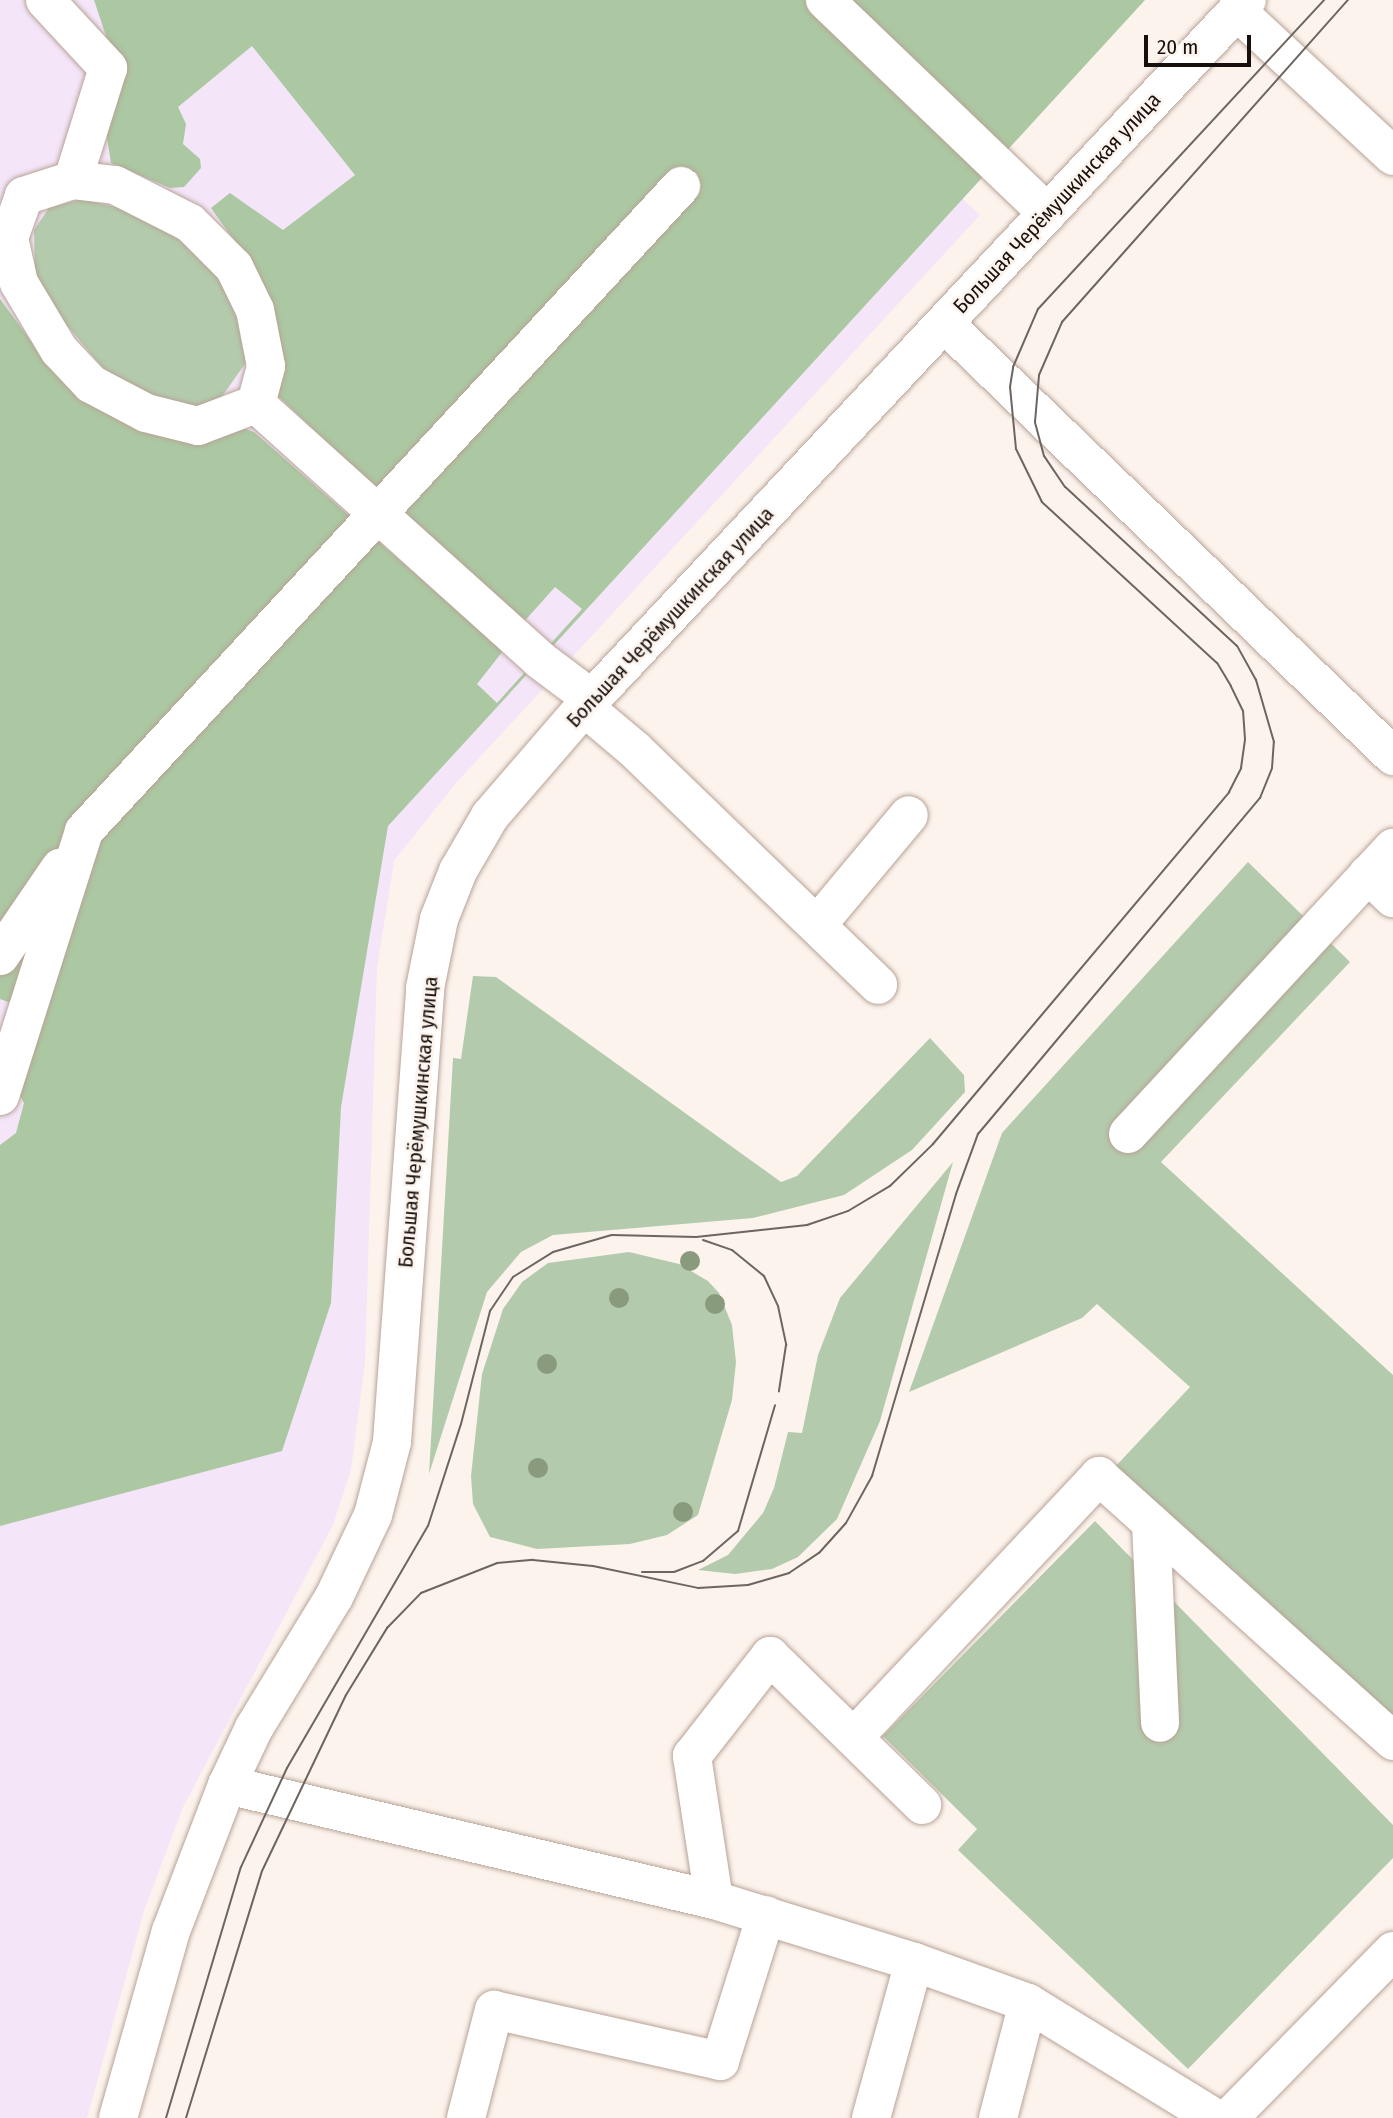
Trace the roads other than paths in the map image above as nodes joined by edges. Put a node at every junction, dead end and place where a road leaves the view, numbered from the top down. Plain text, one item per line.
1 (45, 0) edge
2 (825, 0) edge
3 (1242, 5) edge
4 (1393, 156) edge
5 (73, 180) junction
6 (681, 186) dead end
7 (1047, 214) junction
8 (944, 323) junction
9 (256, 404) junction
10 (376, 512) junction
11 (588, 703) junction
12 (1393, 756) edge
13 (909, 815) dead end
14 (84, 831) junction
15 (1385, 873) edge
16 (817, 925) junction
17 (0, 956) edge
18 (878, 985) dead end
19 (0, 1096) edge
20 (1128, 1135) dead end
21 (1151, 1523) junction
22 (1160, 1723) dead end
23 (855, 1736) junction
24 (1393, 1741) edge
25 (226, 1785) junction
26 (922, 1805) dead end
27 (714, 1900) junction
28 (765, 1915) junction
29 (1393, 1951) edge
30 (914, 1962) junction
31 (1028, 2003) junction
32 (1175, 2104) edge
33 (118, 2118) edge
34 (466, 2118) edge
35 (871, 2118) edge
36 (998, 2118) edge
37 (1215, 2118) edge
38 (1229, 2118) edge

1 - 5 street
2 - 7 street
3 - 4 street
3 - 7 street, Большая Черёмушкинская улица
5 - 9 street
5 - 9 street
6 - 10 street
7 - 8 street, Большая Черёмушкинская улица
8 - 11 street, Большая Черёмушкинская улица
8 - 12 street
9 - 10 street
10 - 11 street
10 - 14 street
11 - 16 street
11 - 25 street, Большая Черёмушкинская улица
13 - 16 street
14 - 17 street
14 - 19 street
15 - 20 street
16 - 18 street
21 - 22 street
21 - 23 street
21 - 24 street
23 - 26 street
23 - 27 street
25 - 27 street
25 - 33 street, Большая Черёмушкинская улица
27 - 28 street
28 - 30 street
28 - 34 street
29 - 38 street
30 - 31 street
30 - 35 street
31 - 32 street
31 - 36 street
32 - 37 street

